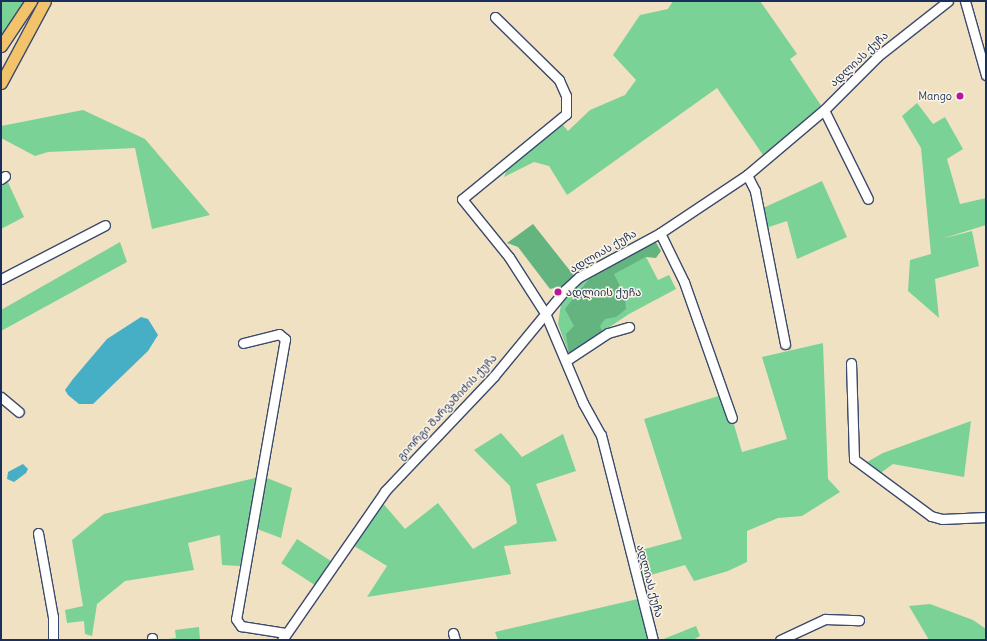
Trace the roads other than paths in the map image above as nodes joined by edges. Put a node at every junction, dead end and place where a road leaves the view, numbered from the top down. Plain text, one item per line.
1 (31, 1) edge
2 (45, 1) edge
3 (948, 1) edge
4 (965, 1) edge
5 (495, 17) dead end
6 (1, 46) edge
7 (986, 75) edge
8 (1, 83) edge
9 (824, 110) junction
10 (747, 175) junction
11 (868, 199) dead end
12 (105, 225) dead end
13 (660, 233) junction
14 (1, 279) edge
15 (545, 313) junction
16 (628, 327) dead end
17 (243, 343) dead end
18 (784, 344) dead end
19 (566, 360) junction
20 (850, 363) dead end
21 (1, 397) edge
22 (19, 412) dead end
23 (732, 418) dead end
24 (986, 517) edge
25 (38, 533) dead end
26 (859, 620) dead end
27 (284, 637) edge
28 (53, 640) edge
29 (653, 640) edge
30 (780, 640) edge

1 - 6 main road
2 - 8 main road
3 - 9 street, ადლიას ქუჩა
4 - 7 street
5 - 15 street
9 - 10 street, ადლიას ქუჩა
9 - 11 street
10 - 13 street, ადლიას ქუჩა
10 - 18 street
12 - 14 street
13 - 15 street, ადლიას ქუჩა
13 - 23 street
15 - 19 street, ადლიას ქუჩა
15 - 27 street, გიორგი შარვაშიძის ქუჩა
16 - 19 street
17 - 27 street, გიორგი შარვაშიძის ქუჩა
19 - 29 street, ადლიას ქუჩა
20 - 24 street
21 - 22 street
25 - 28 street
26 - 30 street

